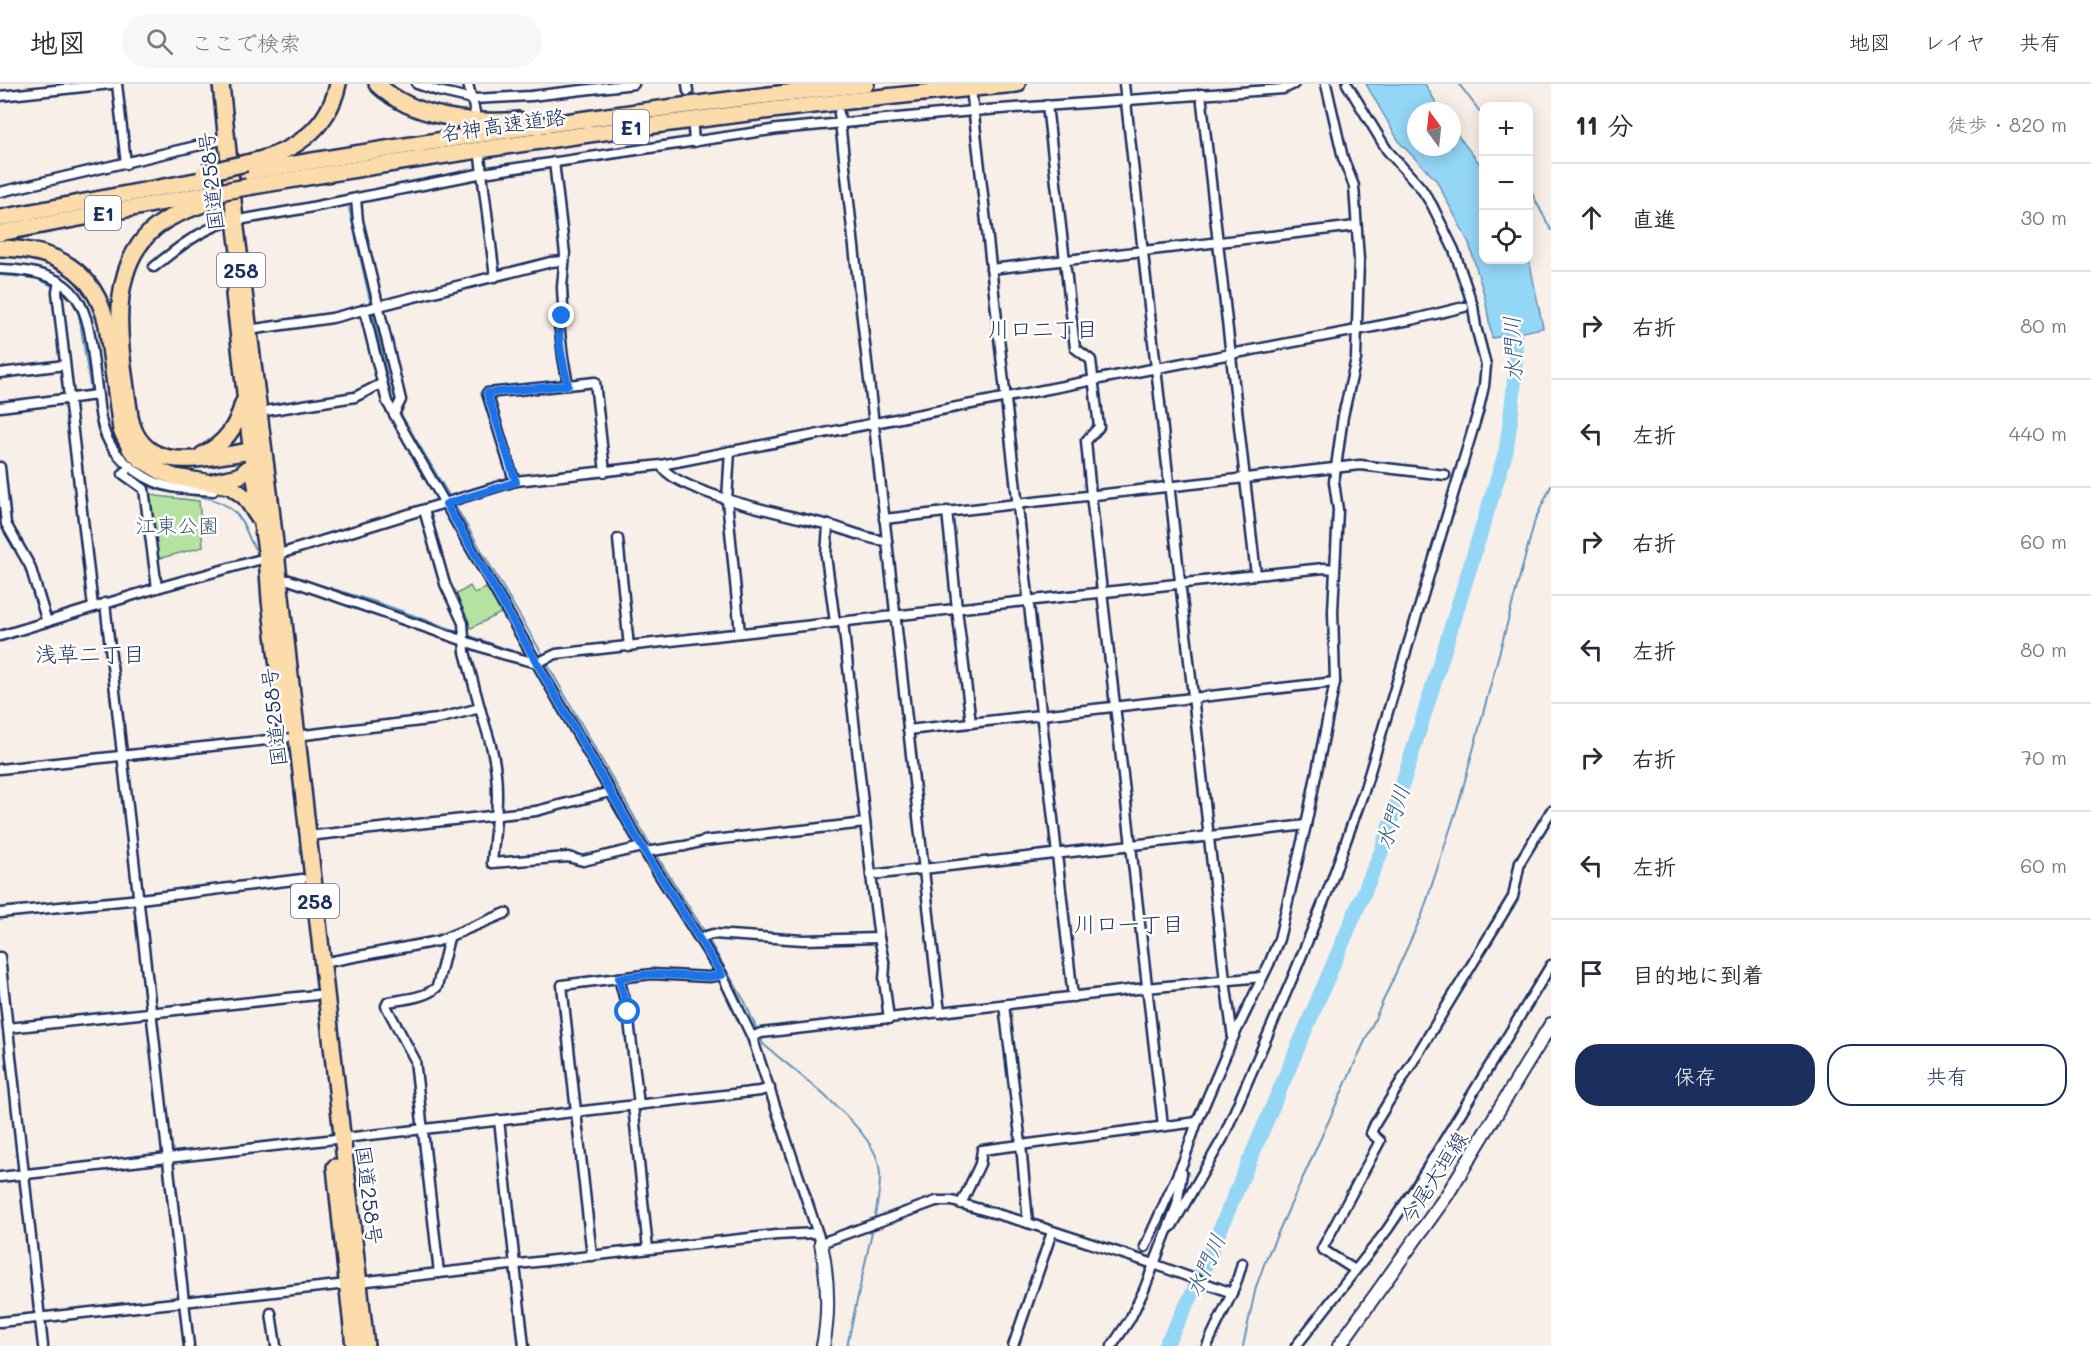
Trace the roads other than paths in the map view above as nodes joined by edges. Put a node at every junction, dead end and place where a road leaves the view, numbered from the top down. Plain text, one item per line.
1 (111, 84) edge
2 (117, 84) edge
3 (210, 84) edge
4 (220, 84) edge
5 (338, 84) edge
6 (377, 84) edge
7 (417, 84) edge
8 (468, 84) edge
9 (634, 84) edge
10 (866, 84) edge
11 (1017, 84) edge
12 (1124, 84) edge
13 (1294, 84) edge
14 (1326, 84) edge
15 (1347, 84) edge
16 (816, 89) junction
17 (1201, 94) junction
18 (0, 96) edge
19 (972, 97) dead end
20 (473, 99) junction
21 (1125, 99) junction
22 (1047, 105) junction
23 (973, 111) junction
24 (475, 112) dead end
25 (839, 113) dead end
26 (840, 124) junction
27 (693, 129) dead end
28 (222, 140) junction
29 (694, 142) junction
30 (480, 157) dead end
31 (554, 162) junction
32 (126, 164) junction
33 (483, 173) junction
34 (247, 179) junction
35 (207, 187) junction
36 (0, 192) edge
37 (356, 199) junction
38 (0, 218) edge
39 (231, 221) junction
40 (1356, 226) junction
41 (0, 233) edge
42 (1218, 242) junction
43 (0, 248) edge
44 (1141, 250) junction
45 (1065, 260) junction
46 (564, 261) junction
47 (154, 267) dead end
48 (0, 269) edge
49 (991, 269) junction
50 (495, 277) junction
51 (58, 287) junction
52 (371, 307) junction
53 (1464, 307) dead end
54 (248, 330) junction
55 (1356, 331) junction
56 (1231, 354) junction
57 (65, 365) junction
58 (1155, 369) junction
59 (0, 372) edge
60 (1094, 380) junction
61 (381, 384) junction
62 (568, 385) junction
63 (244, 387) junction
64 (69, 395) junction
65 (94, 395) junction
66 (1006, 397) junction
67 (0, 407) edge
68 (396, 410) junction
69 (259, 412) junction
70 (875, 423) junction
71 (730, 451) junction
72 (256, 457) junction
73 (185, 460) junction
74 (661, 465) junction
75 (0, 466) edge
76 (130, 467) junction
77 (1336, 467) junction
78 (605, 472) junction
79 (1445, 474) dead end
80 (1244, 478) junction
81 (516, 482) junction
82 (211, 486) junction
83 (1170, 486) junction
84 (1091, 495) junction
85 (727, 500) junction
86 (450, 502) junction
87 (1017, 502) junction
88 (424, 510) junction
89 (947, 511) junction
90 (884, 519) junction
91 (261, 523) junction
92 (828, 525) junction
93 (618, 539) dead end
94 (887, 542) junction
95 (272, 556) junction
96 (1334, 569) junction
97 (1256, 575) junction
98 (279, 580) junction
99 (1180, 584) junction
100 (157, 588) junction
101 (1103, 592) junction
102 (1028, 600) junction
103 (105, 603) junction
104 (93, 607) junction
105 (957, 609) junction
106 (896, 616) junction
107 (47, 622) junction
108 (839, 622) junction
109 (740, 633) junction
110 (464, 635) junction
111 (0, 636) edge
112 (628, 646) junction
113 (543, 661) junction
114 (1335, 682) junction
115 (1193, 699) junction
116 (1116, 707) junction
117 (480, 708) junction
118 (1042, 716) junction
119 (971, 723) junction
120 (908, 730) junction
121 (291, 737) junction
122 (123, 756) junction
123 (0, 769) edge
124 (610, 792) junction
125 (1551, 810) edge
126 (496, 815) junction
127 (865, 823) junction
128 (1306, 825) junction
129 (308, 836) junction
130 (1210, 836) junction
131 (1131, 846) junction
132 (648, 850) junction
133 (1058, 855) junction
134 (924, 869) junction
135 (871, 875) junction
136 (302, 879) junction
137 (140, 899) junction
138 (0, 913) edge
139 (506, 913) dead end
140 (704, 937) junction
141 (449, 938) junction
142 (879, 938) junction
143 (0, 957) edge
144 (322, 963) junction
145 (1551, 965) edge
146 (722, 975) junction
147 (1262, 977) junction
148 (619, 978) junction
149 (1225, 980) junction
150 (1146, 988) junction
151 (316, 994) junction
152 (1073, 997) junction
153 (1004, 1005) junction
154 (151, 1011) junction
155 (940, 1013) junction
156 (889, 1018) junction
157 (1551, 1024) edge
158 (8, 1028) junction
159 (756, 1035) junction
160 (1233, 1038) junction
161 (770, 1088) junction
162 (636, 1105) junction
163 (575, 1112) junction
164 (499, 1120) junction
165 (1197, 1122) junction
166 (1163, 1126) junction
167 (423, 1129) junction
168 (337, 1139) junction
169 (1021, 1144) junction
170 (168, 1158) junction
171 (1184, 1160) junction
172 (23, 1175) junction
173 (0, 1177) edge
174 (961, 1204) junction
175 (1028, 1223) junction
176 (1168, 1229) junction
177 (1052, 1232) junction
178 (819, 1238) junction
179 (1145, 1246) dead end
180 (648, 1250) junction
181 (592, 1256) junction
182 (1242, 1263) dead end
183 (514, 1264) junction
184 (1158, 1266) junction
185 (1355, 1270) junction
186 (439, 1273) junction
187 (353, 1283) junction
188 (1232, 1293) junction
189 (184, 1301) junction
190 (271, 1313) dead end
191 (40, 1318) junction
192 (0, 1322) edge
193 (43, 1346) edge
194 (189, 1346) edge
195 (276, 1346) edge
196 (354, 1346) edge
197 (366, 1346) edge
198 (524, 1346) edge
199 (823, 1346) edge
200 (1013, 1346) edge
201 (1112, 1346) edge
202 (1207, 1346) edge
203 (1296, 1346) edge
204 (1339, 1346) edge

1 - 18 street
2 - 32 street
3 - 28 highway, 国道258号 / 258
4 - 28 highway, 国道258号 / 258
5 - 34 highway
6 - 16 highway
7 - 20 street
8 - 20 street
9 - 20 street
10 - 16 highway, 名神高速道路 / E1
11 - 34 highway, 名神高速道路 / E1
12 - 21 street
13 - 17 street
14 - 40 street
15 - 176 street
16 - 34 highway, 名神高速道路 / E1
17 - 21 street
17 - 42 street
19 - 23 street
20 - 24 street
21 - 22 street
21 - 44 street
22 - 23 street
22 - 45 street
23 - 26 street
23 - 49 street
25 - 26 street
26 - 29 street
26 - 70 street
27 - 29 street
28 - 32 street
28 - 39 highway, 国道258号 / 258
29 - 31 street
30 - 33 street
31 - 33 street
31 - 46 street
32 - 36 street
33 - 37 street
33 - 50 street
34 - 35 highway
34 - 35 highway, 名神高速道路 / E1
35 - 38 highway, 名神高速道路 / E1
35 - 41 highway, 名神高速道路 / E1
35 - 73 highway
37 - 39 street
37 - 52 street
39 - 47 street
39 - 54 highway, 国道258号 / 258
39 - 63 highway, 国道258号 / 258
40 - 42 street
40 - 55 street
42 - 44 street
42 - 56 street
43 - 82 highway
44 - 45 street
44 - 58 street
45 - 49 street
45 - 60 street
46 - 50 street
46 - 62 street
48 - 51 street
49 - 66 street
50 - 52 street
51 - 57 street
51 - 65 street
52 - 54 street
52 - 61 street
52 - 68 street
53 - 55 street
54 - 69 highway, 国道258号 / 258
55 - 56 street
55 - 77 street
56 - 58 street
56 - 80 street
57 - 59 street
57 - 64 street
58 - 60 street
58 - 83 street
60 - 66 street
60 - 84 street
61 - 68 street
61 - 69 street
62 - 78 street
62 - 81 street
63 - 72 highway, 国道258号 / 258
63 - 73 highway
64 - 65 street
64 - 67 street
64 - 104 street
65 - 76 street
66 - 70 street
66 - 87 street
68 - 86 street
69 - 72 highway, 国道258号 / 258
70 - 71 street
70 - 90 street
71 - 74 street
71 - 85 street
72 - 73 highway
72 - 82 highway
72 - 91 highway, 国道258号 / 258
72 - 95 highway, 国道258号 / 258
74 - 78 street
74 - 85 street
75 - 107 street
76 - 82 street
76 - 100 street
77 - 79 street
77 - 80 street
77 - 96 street
78 - 81 street
80 - 83 street
80 - 97 street
81 - 86 street
82 - 91 highway
83 - 84 street
83 - 99 street
84 - 87 street
84 - 101 street
85 - 92 street
85 - 109 street
86 - 88 street
86 - 113 street
87 - 89 street
87 - 102 street
88 - 95 street
88 - 110 street
89 - 90 street
89 - 105 street
90 - 94 street
91 - 95 highway, 国道258号 / 258
92 - 94 street
92 - 108 street
93 - 112 street
94 - 106 street
95 - 98 highway, 国道258号 / 258
95 - 100 street
95 - 121 highway, 国道258号 / 258
96 - 97 street
96 - 114 street
97 - 99 street
98 - 110 street
98 - 121 highway, 国道258号 / 258
99 - 101 street
99 - 115 street
100 - 103 street
101 - 102 street
101 - 116 street
102 - 105 street
102 - 118 street
103 - 104 street
103 - 122 street
104 - 107 street
105 - 106 street
105 - 119 street
106 - 108 street
106 - 120 street
107 - 111 street
108 - 109 street
108 - 127 street
109 - 112 street
110 - 113 street
110 - 117 street
112 - 113 street
113 - 124 street
114 - 115 street
114 - 128 street
115 - 116 street
115 - 130 street
116 - 118 street
116 - 131 street
117 - 121 street
117 - 126 street
118 - 119 street
118 - 133 street
119 - 120 street
120 - 134 street
121 - 122 street
121 - 129 highway, 国道258号 / 258
121 - 136 highway, 国道258号 / 258
122 - 123 street
122 - 137 street
124 - 126 street
124 - 132 street
125 - 185 street
126 - 129 street
126 - 132 street
127 - 132 street
127 - 135 street
128 - 130 street
128 - 147 street
129 - 144 highway, 国道258号 / 258
130 - 131 street
130 - 149 street
131 - 133 street
131 - 150 street
132 - 140 street
133 - 134 street
133 - 152 street
134 - 135 street
134 - 155 street
135 - 142 street
136 - 137 street
136 - 151 highway, 国道258号 / 258
137 - 138 street
137 - 154 street
139 - 141 street
140 - 142 street
140 - 146 street
141 - 144 street
141 - 167 street
142 - 156 street
143 - 158 street
144 - 168 highway, 国道258号 / 258
145 - 185 street
146 - 148 street
146 - 159 street
147 - 149 street
147 - 160 street
148 - 162 street
148 - 163 street
149 - 150 street
149 - 160 street
150 - 152 street
150 - 166 street
151 - 154 street
151 - 168 highway, 国道258号 / 258
152 - 153 street
153 - 155 street
153 - 169 street
154 - 158 street
154 - 170 street
155 - 156 street
156 - 159 street
157 - 204 main road, 今尾大垣線
158 - 172 street
159 - 161 street
160 - 165 street
161 - 162 street
161 - 178 street
162 - 163 street
162 - 180 street
163 - 164 street
163 - 181 street
164 - 167 street
164 - 183 street
165 - 166 street
165 - 171 street
166 - 169 street
167 - 168 street
167 - 186 street
168 - 170 street
168 - 187 highway, 国道258号 / 258
169 - 174 street
169 - 175 street
170 - 172 street
170 - 189 street
171 - 176 street
171 - 179 street
172 - 173 street
172 - 191 street
174 - 175 street
174 - 178 street
175 - 177 street
176 - 184 street
177 - 184 street
177 - 200 street
178 - 180 street
178 - 199 main road
180 - 181 street
181 - 183 street
182 - 188 street
183 - 186 street
183 - 198 street
184 - 188 street
184 - 201 street
185 - 203 street
186 - 187 street
187 - 189 street
187 - 196 highway, 国道258号 / 258
187 - 197 highway, 国道258号 / 258
188 - 202 street
189 - 191 street
189 - 194 street
190 - 195 street
191 - 192 street
191 - 193 street

